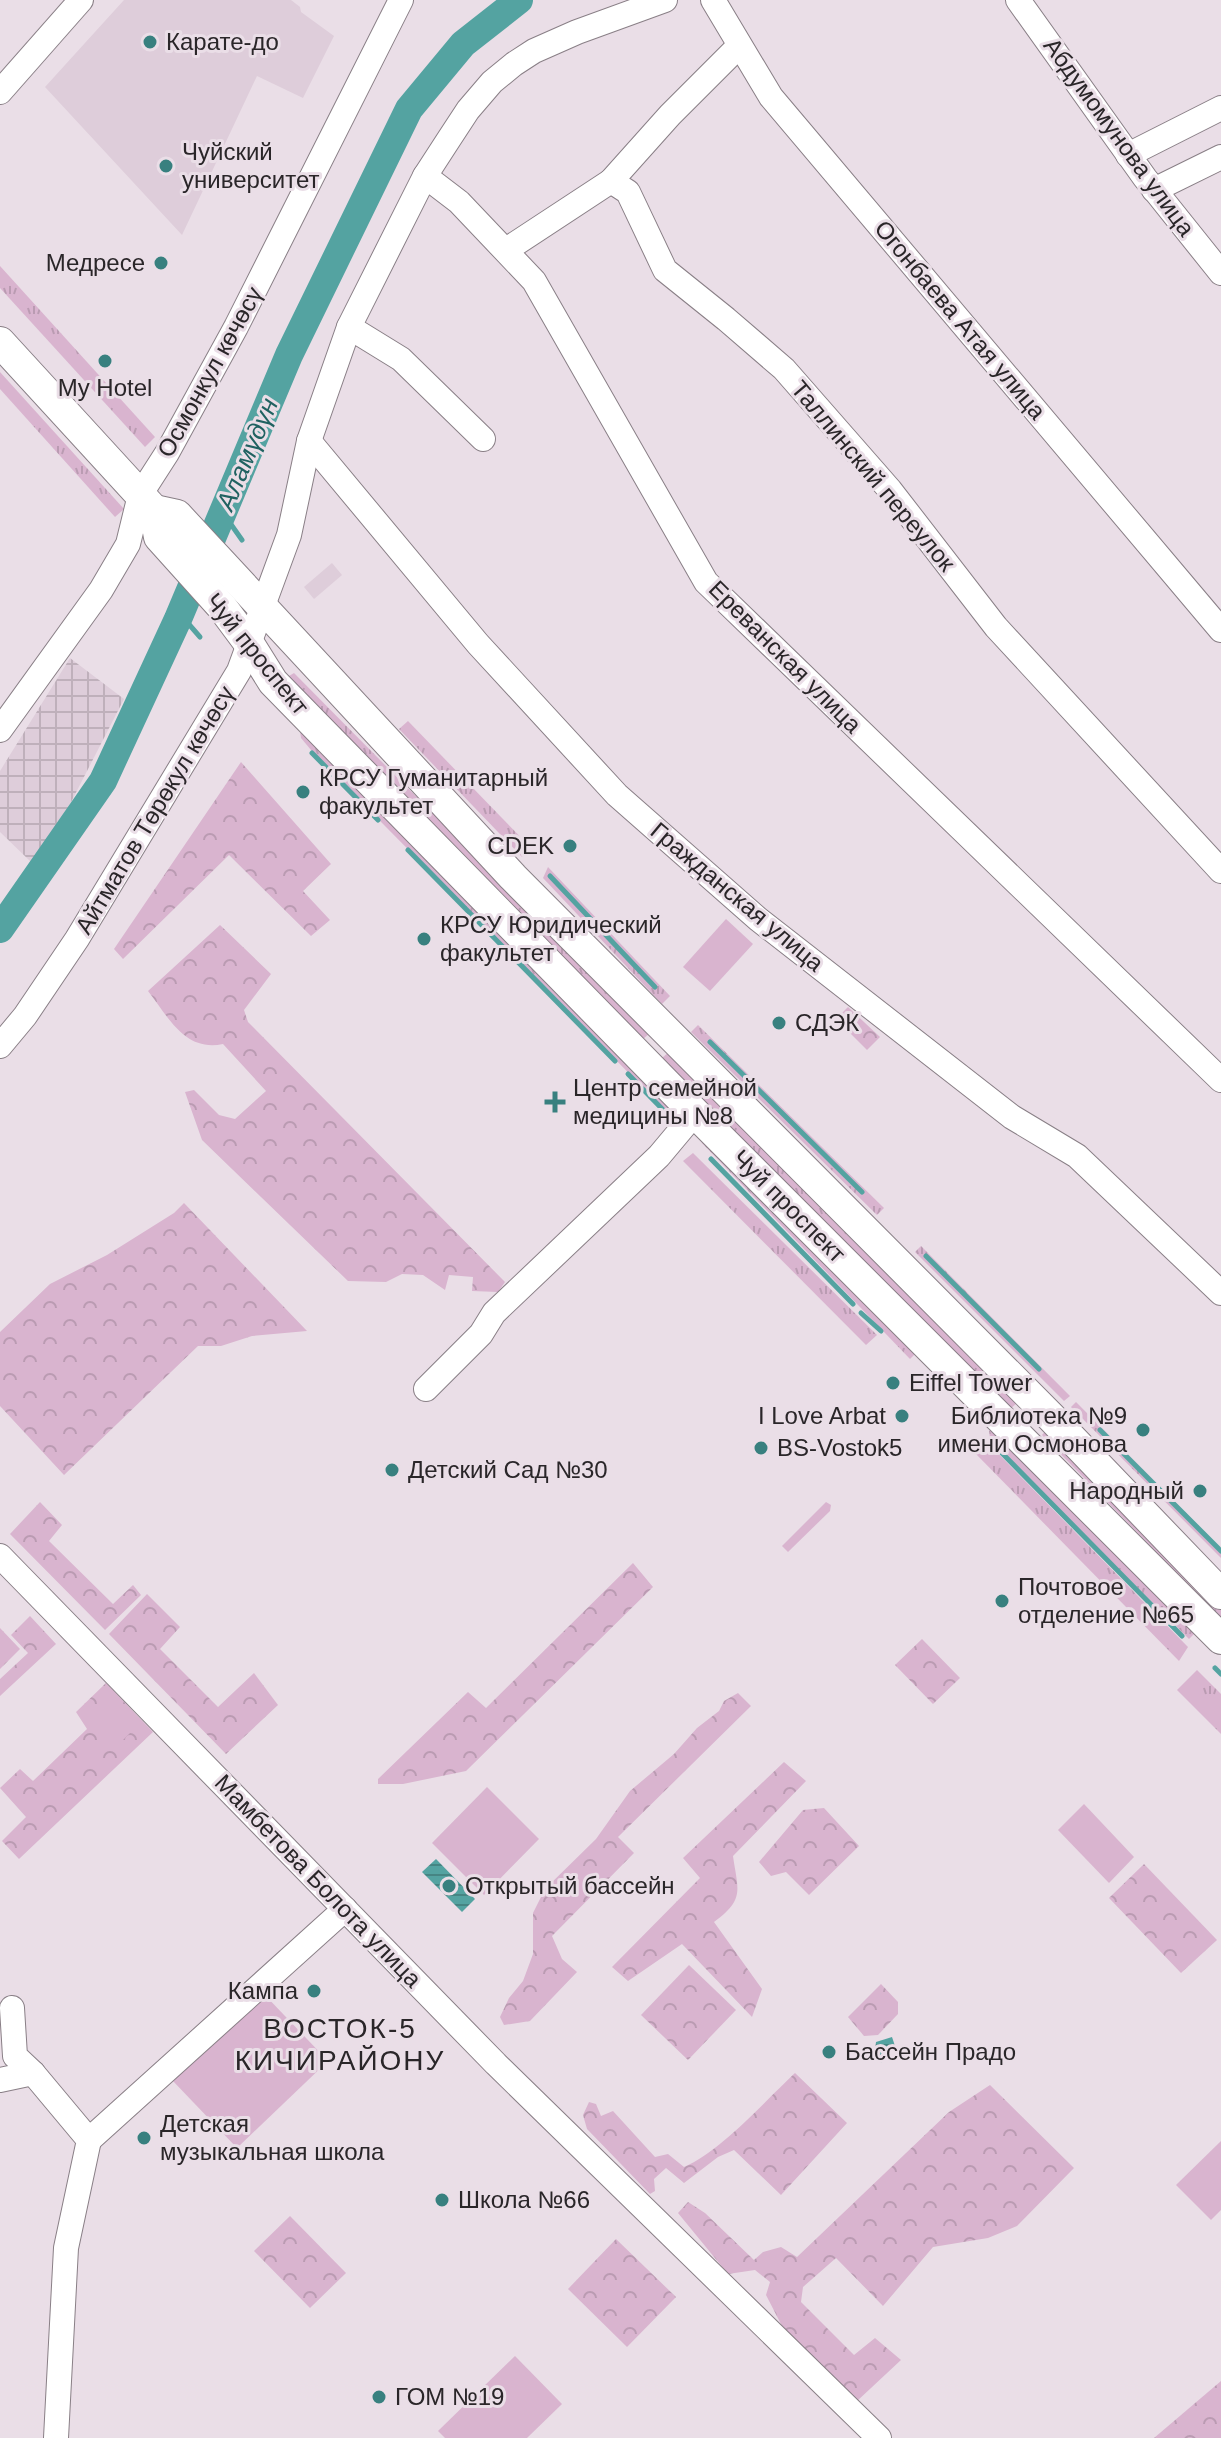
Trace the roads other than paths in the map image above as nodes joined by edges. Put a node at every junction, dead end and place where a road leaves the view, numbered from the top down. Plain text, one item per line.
1 (81, 0) edge
2 (401, 0) edge
3 (665, 0) edge
4 (713, 0) edge
5 (1018, 0) edge
6 (739, 46) junction
7 (0, 92) edge
8 (1221, 108) edge
9 (1128, 155) junction
10 (1221, 157) edge
11 (425, 176) junction
12 (611, 181) junction
13 (1154, 190) junction
14 (506, 250) junction
15 (1221, 273) edge
16 (349, 327) junction
17 (0, 342) edge
18 (483, 439) dead end
19 (309, 441) junction
20 (157, 514) junction
21 (262, 609) junction
22 (1221, 630) edge
23 (248, 642) junction
24 (0, 730) edge
25 (1221, 871) edge
26 (0, 1046) edge
27 (1221, 1080) edge
28 (695, 1113) junction
29 (1221, 1293) edge
30 (426, 1389) dead end
31 (1040, 1407) junction
32 (1015, 1433) junction
33 (0, 1556) edge
34 (1221, 1594) edge
35 (1221, 1639) edge
36 (345, 1909) junction
37 (12, 2008) dead end
38 (33, 2073) junction
39 (0, 2080) edge
40 (89, 2140) junction
41 (56, 2438) edge
42 (879, 2438) edge

1 - 7 street
2 - 20 street, Осмонкул көчөсү
3 - 11 street, Айтматов Төрөкул көчөсү
4 - 6 street, Огонбаева Атая улица
5 - 9 street, Абдумомунова улица
6 - 12 street
6 - 22 street, Огонбаева Атая улица
8 - 9 street
9 - 13 street, Абдумомунова улица
10 - 13 street
11 - 14 street, Ереванская улица
11 - 16 street, Айтматов Төрөкул көчөсү
12 - 14 street
12 - 25 street, Таллинский переулок
13 - 15 street, Абдумомунова улица
14 - 27 street, Ереванская улица
16 - 18 street
16 - 19 street, Айтматов Төрөкул көчөсү
17 - 20 main road, Чуй проспект
19 - 21 street, Айтматов Төрөкул көчөсү
19 - 29 street, Гражданская улица
20 - 21 main road, Чуй проспект
20 - 23 main road, Чуй проспект
20 - 24 street, Осмонкул көчөсү
21 - 23 street, Айтматов Төрөкул көчөсү
21 - 31 main road, Чуй проспект
23 - 26 street, Айтматов Төрөкул көчөсү
23 - 28 main road, Чуй проспект
28 - 30 street
28 - 32 main road, Чуй проспект
31 - 32 main road
31 - 34 main road, Чуй проспект
32 - 35 main road, Чуй проспект
33 - 36 street, Мамбетова Болота улица
36 - 40 street
36 - 42 street, Мамбетова Болота улица
37 - 38 street
38 - 39 street
38 - 40 street
40 - 41 street

